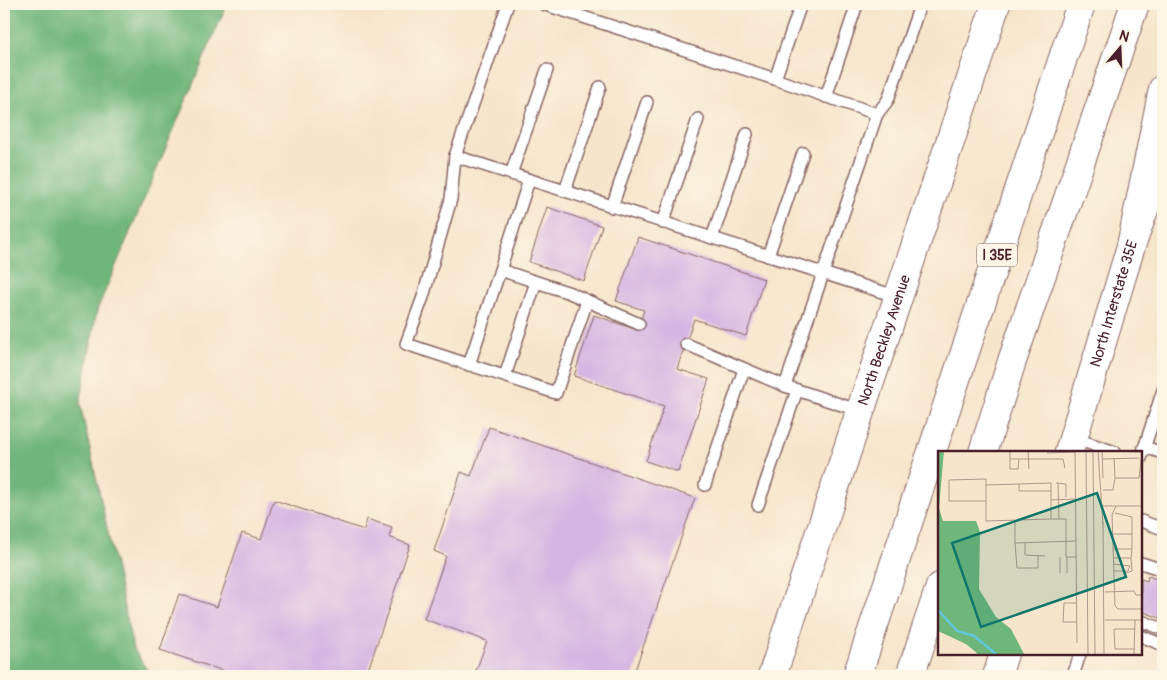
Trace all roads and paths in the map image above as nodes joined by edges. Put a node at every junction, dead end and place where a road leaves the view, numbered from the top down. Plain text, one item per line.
1 (508, 4) edge
2 (543, 4) edge
3 (801, 4) edge
4 (857, 4) edge
5 (996, 4) edge
6 (1081, 4) edge
7 (1135, 4) edge
8 (918, 11) dead end
9 (547, 70) dead end
10 (775, 79) junction
11 (600, 87) dead end
12 (826, 97) junction
13 (1162, 99) edge
14 (647, 102) dead end
15 (877, 114) junction
16 (698, 119) dead end
17 (747, 134) dead end
18 (803, 153) dead end
19 (455, 156) junction
20 (1163, 157) edge
21 (511, 174) junction
22 (529, 180) junction
23 (565, 192) junction
24 (612, 207) junction
25 (663, 223) junction
26 (712, 238) junction
27 (1131, 246) junction
28 (768, 256) junction
29 (500, 270) junction
30 (823, 274) junction
31 (536, 282) junction
32 (898, 297) junction
33 (586, 301) junction
34 (639, 324) dead end
35 (686, 344) dead end
36 (469, 365) junction
37 (744, 369) junction
38 (505, 376) junction
39 (785, 386) junction
40 (797, 390) junction
41 (1163, 390) edge
42 (860, 411) junction
43 (1071, 445) edge
44 (983, 451) edge
45 (1110, 451) edge
46 (1143, 452) edge
47 (1163, 453) edge
48 (705, 484) dead end
49 (758, 505) dead end
50 (1142, 521) edge
51 (1163, 529) edge
52 (1142, 563) edge
53 (1163, 570) edge
54 (938, 593) edge
55 (1142, 622) edge
56 (1163, 629) edge
57 (1142, 636) edge
58 (1163, 645) edge
59 (1004, 655) edge
60 (1080, 655) edge
61 (772, 676) edge
62 (857, 676) edge
63 (910, 676) edge
64 (997, 676) edge
65 (1073, 676) edge

1 - 19 lane
2 - 10 lane
3 - 10 lane
4 - 12 lane
5 - 32 main road, North Beckley Avenue
6 - 62 main road, I 35E
7 - 44 main road
8 - 15 lane
9 - 21 lane
10 - 12 lane
11 - 23 lane
12 - 15 lane
13 - 27 main road
14 - 24 lane
15 - 30 lane
16 - 25 lane
17 - 26 lane
18 - 28 lane
19 - 21 lane
19 - 36 lane
20 - 27 main road, North Interstate 35E
21 - 22 lane
22 - 23 lane
22 - 29 lane
23 - 24 lane
24 - 25 lane
25 - 26 lane
26 - 28 lane
27 - 43 main road, North Interstate 35E
28 - 30 lane
29 - 31 lane
29 - 36 lane
30 - 32 lane
30 - 39 lane
31 - 33 lane
31 - 38 lane
32 - 42 main road, North Beckley Avenue
33 - 34 lane
33 - 38 lane
35 - 37 lane
36 - 38 lane
37 - 39 lane
37 - 48 lane
39 - 40 lane
40 - 42 lane
40 - 49 lane
41 - 46 lane
42 - 61 main road, North Beckley Avenue
43 - 45 lane
46 - 47 lane
50 - 51 lane
52 - 53 lane
54 - 63 main road
55 - 56 lane
57 - 58 lane
59 - 64 main road
60 - 65 lane

